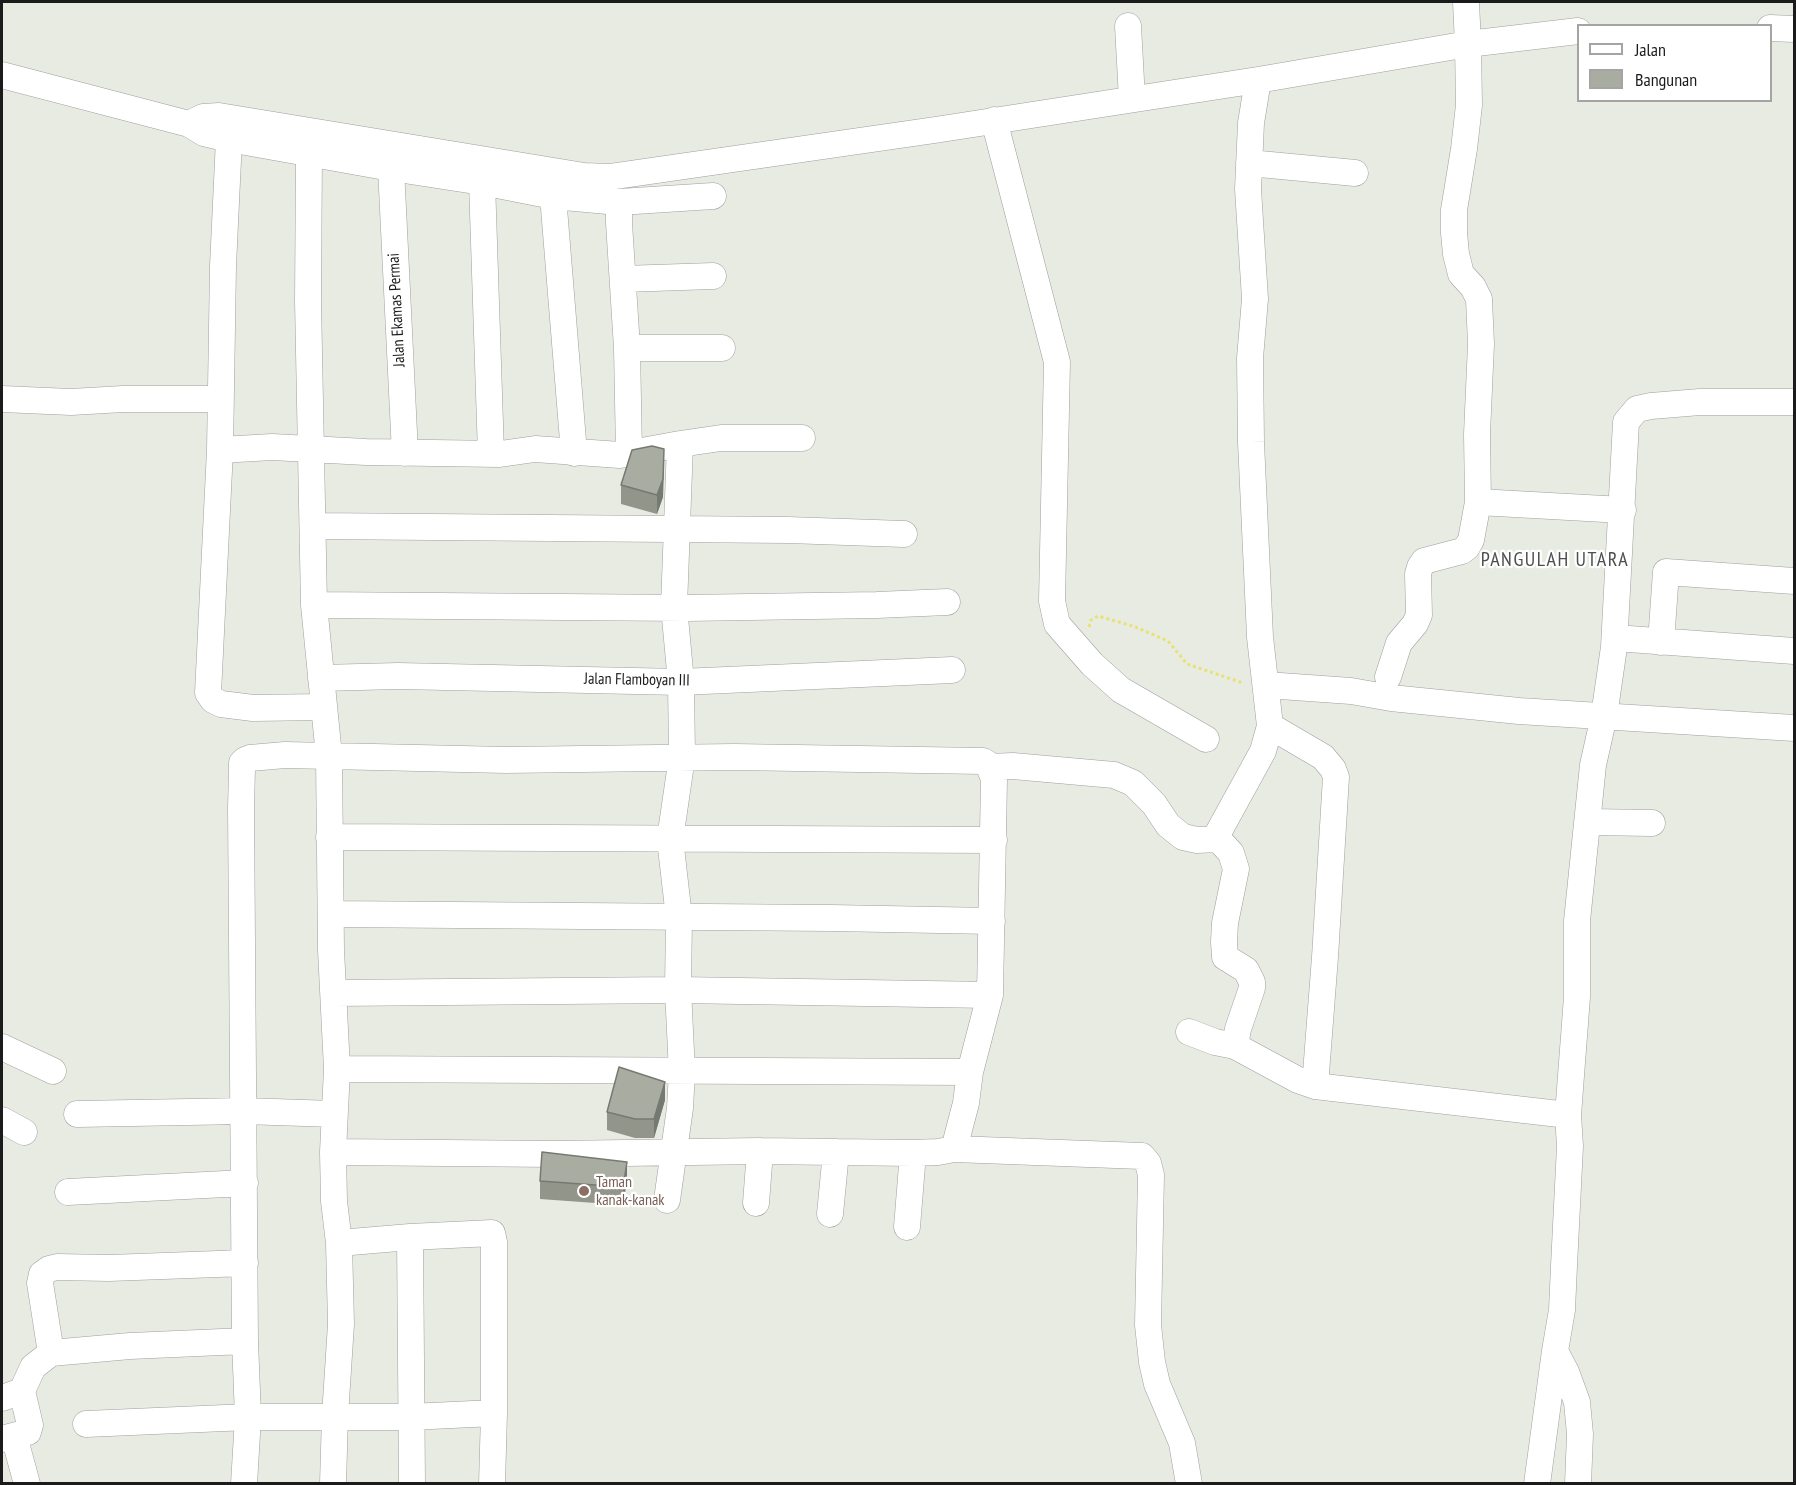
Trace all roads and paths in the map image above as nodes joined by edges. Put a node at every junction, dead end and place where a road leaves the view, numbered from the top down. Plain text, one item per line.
1 (1466, 2) edge
2 (1128, 26) dead end
3 (1772, 28) edge
4 (1794, 29) edge
5 (1577, 31) edge
6 (1468, 44) junction
7 (2, 75) edge
8 (1258, 80) junction
9 (1132, 99) junction
10 (994, 120) junction
11 (189, 124) junction
12 (229, 139) junction
13 (309, 152) junction
14 (1249, 163) junction
15 (391, 168) junction
16 (1355, 173) dead end
17 (482, 182) junction
18 (609, 192) junction
19 (553, 196) junction
20 (713, 196) dead end
21 (713, 276) dead end
22 (623, 279) junction
23 (627, 348) junction
24 (722, 348) dead end
25 (2, 399) edge
26 (220, 399) junction
27 (1794, 402) edge
28 (802, 438) dead end
29 (680, 444) junction
30 (312, 449) junction
31 (220, 450) junction
32 (405, 453) junction
33 (574, 453) junction
34 (629, 453) junction
35 (491, 454) junction
36 (1478, 502) junction
37 (1623, 510) junction
38 (313, 526) junction
39 (676, 530) junction
40 (904, 534) dead end
41 (1794, 581) edge
42 (947, 602) dead end
43 (314, 605) junction
44 (674, 608) junction
45 (1615, 638) junction
46 (1661, 642) junction
47 (1794, 651) edge
48 (1082, 654) junction
49 (952, 670) dead end
50 (1388, 677) dead end
51 (321, 678) junction
52 (681, 682) junction
53 (1266, 685) junction
54 (323, 707) junction
55 (1604, 716) junction
56 (1270, 726) junction
57 (1794, 728) edge
58 (1206, 739) dead end
59 (329, 756) junction
60 (681, 757) junction
61 (1010, 767) junction
62 (1589, 822) junction
63 (1652, 823) dead end
64 (329, 837) junction
65 (670, 839) junction
66 (1218, 839) junction
67 (994, 840) junction
68 (331, 914) junction
69 (680, 917) junction
70 (992, 921) junction
71 (678, 990) junction
72 (334, 993) junction
73 (990, 995) junction
74 (1189, 1032) dead end
75 (1235, 1046) junction
76 (2, 1047) edge
77 (337, 1070) junction
78 (53, 1071) dead end
79 (682, 1072) junction
80 (970, 1072) junction
81 (1315, 1086) junction
82 (244, 1111) junction
83 (76, 1114) dead end
84 (334, 1114) junction
85 (1568, 1115) junction
86 (2, 1120) edge
87 (24, 1132) dead end
88 (954, 1149) junction
89 (675, 1150) junction
90 (760, 1150) junction
91 (333, 1152) junction
92 (836, 1152) junction
93 (914, 1153) junction
94 (245, 1183) junction
95 (68, 1192) dead end
96 (667, 1200) dead end
97 (756, 1203) dead end
98 (830, 1214) dead end
99 (907, 1227) dead end
100 (410, 1236) junction
101 (339, 1243) junction
102 (245, 1263) junction
103 (245, 1341) junction
104 (1555, 1351) junction
105 (51, 1353) junction
106 (12, 1395) edge
107 (494, 1413) junction
108 (335, 1416) junction
109 (410, 1417) junction
110 (248, 1418) junction
111 (86, 1424) dead end
112 (8, 1437) edge
113 (27, 1484) edge
114 (244, 1484) edge
115 (333, 1484) edge
116 (412, 1484) edge
117 (492, 1484) edge
118 (1189, 1484) edge
119 (1537, 1484) edge
120 (1578, 1484) edge

1 - 6 street
2 - 9 street
3 - 4 street
5 - 6 street
6 - 8 street
6 - 36 street
7 - 11 street
8 - 9 street
8 - 14 street
9 - 10 street
10 - 18 street
10 - 48 street
11 - 12 street
11 - 18 street
12 - 13 street
12 - 26 street
13 - 15 street
13 - 30 street
14 - 16 street
14 - 53 street
15 - 17 street
15 - 32 street, Jalan Ekamas Permai
17 - 19 street
17 - 35 street
18 - 19 street
18 - 20 street
18 - 22 street
19 - 33 street
21 - 22 street
22 - 23 street
23 - 24 street
23 - 34 street
25 - 26 street
26 - 31 street
27 - 37 street
28 - 29 street
29 - 34 street
29 - 39 street
30 - 31 street
30 - 32 street
30 - 38 street
31 - 54 street
32 - 35 street
33 - 34 street
33 - 35 street
36 - 37 street
36 - 50 street
37 - 45 street
38 - 39 street
38 - 43 street
39 - 40 street
39 - 44 street
41 - 46 street
42 - 44 street
43 - 44 street
43 - 51 street
44 - 52 street
45 - 46 street
45 - 55 street
46 - 47 street
48 - 53 path
48 - 58 street
49 - 52 street, Jalan Flamboyan III
51 - 52 street, Jalan Flamboyan III
51 - 54 street
52 - 60 street
53 - 55 street
53 - 56 street
54 - 59 street
55 - 57 street
55 - 62 street
56 - 66 street
56 - 81 street
59 - 60 street
59 - 64 street
59 - 82 street
60 - 61 street
60 - 65 street
61 - 66 street
61 - 67 street
62 - 63 street
62 - 85 street
64 - 65 street
64 - 68 street
65 - 67 street
65 - 69 street
66 - 75 street
67 - 70 street
68 - 69 street
68 - 72 street
69 - 70 street
69 - 71 street
70 - 73 street
71 - 72 street
71 - 73 street
71 - 79 street
72 - 77 street
73 - 80 street
74 - 75 street
75 - 81 street
76 - 78 street
77 - 79 street
77 - 84 street
79 - 80 street
79 - 89 street
80 - 88 street
81 - 85 street
82 - 83 street
82 - 84 street
82 - 94 street
84 - 91 street
85 - 104 street
86 - 87 street
88 - 93 street
88 - 118 street
89 - 90 street
89 - 91 street
89 - 96 street
90 - 92 street
90 - 97 street
91 - 101 street
92 - 93 street
92 - 98 street
93 - 99 street
94 - 95 street
94 - 102 street
100 - 101 street
100 - 107 street
100 - 109 street
101 - 108 street
102 - 103 street
102 - 105 street
103 - 105 street
103 - 110 street
104 - 119 street
104 - 120 street
105 - 106 street
106 - 112 street
107 - 109 street
107 - 117 street
108 - 109 street
108 - 110 street
108 - 115 street
109 - 116 street
110 - 111 street
110 - 114 street
112 - 113 street

